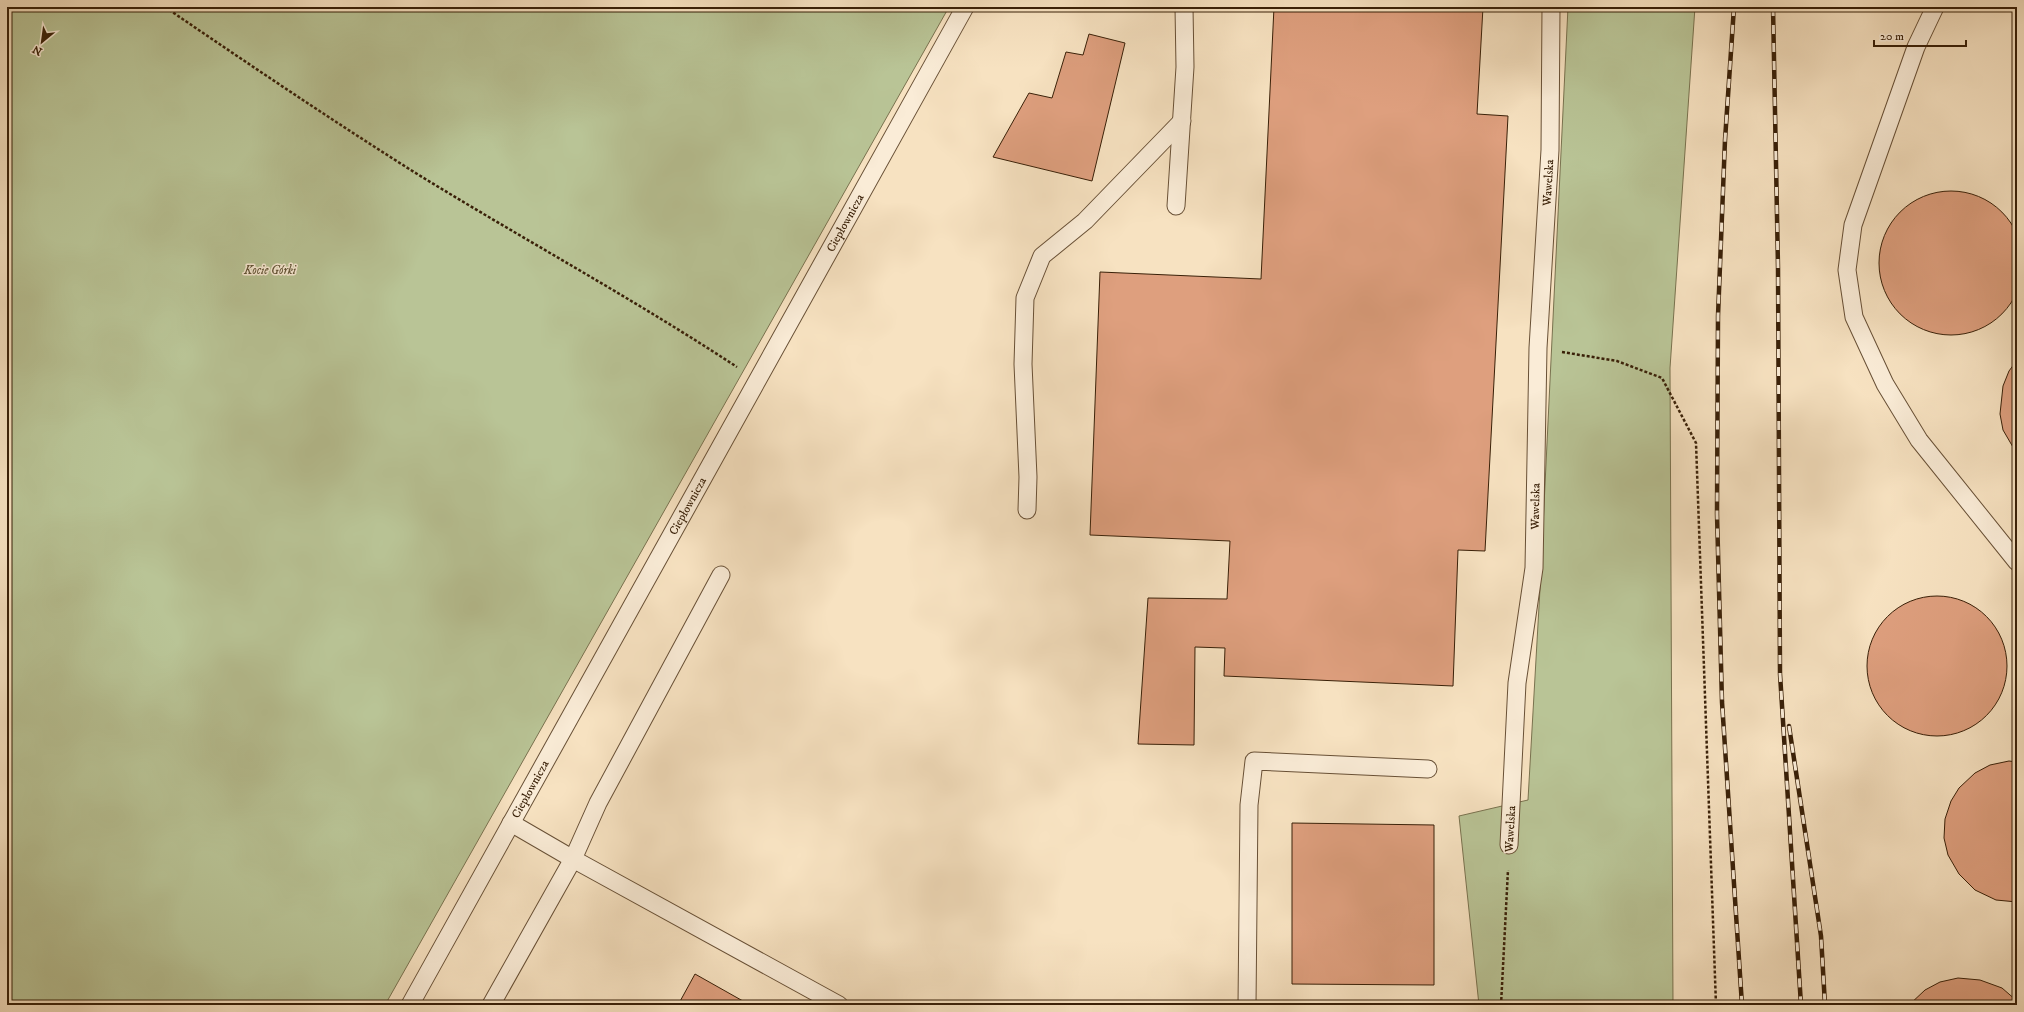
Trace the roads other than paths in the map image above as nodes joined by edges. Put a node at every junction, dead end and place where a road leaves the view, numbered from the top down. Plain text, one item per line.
1 (965, 7) edge
2 (1184, 7) edge
3 (1551, 7) edge
4 (1935, 7) edge
5 (1182, 121) junction
6 (1176, 206) dead end
7 (1027, 510) dead end
8 (2017, 562) edge
9 (721, 575) dead end
10 (1428, 769) dead end
11 (511, 823) junction
12 (1510, 845) road end
13 (573, 859) junction
14 (410, 1005) edge
15 (491, 1005) edge
16 (839, 1005) edge
17 (1247, 1005) edge

1 - 11 lane, Ciepłownicza
2 - 5 lane
3 - 12 lane, Wawelska
4 - 8 lane
5 - 6 lane
5 - 7 lane
9 - 13 lane
10 - 17 lane
11 - 13 lane
11 - 14 lane, Ciepłownicza
13 - 15 lane
13 - 16 lane

